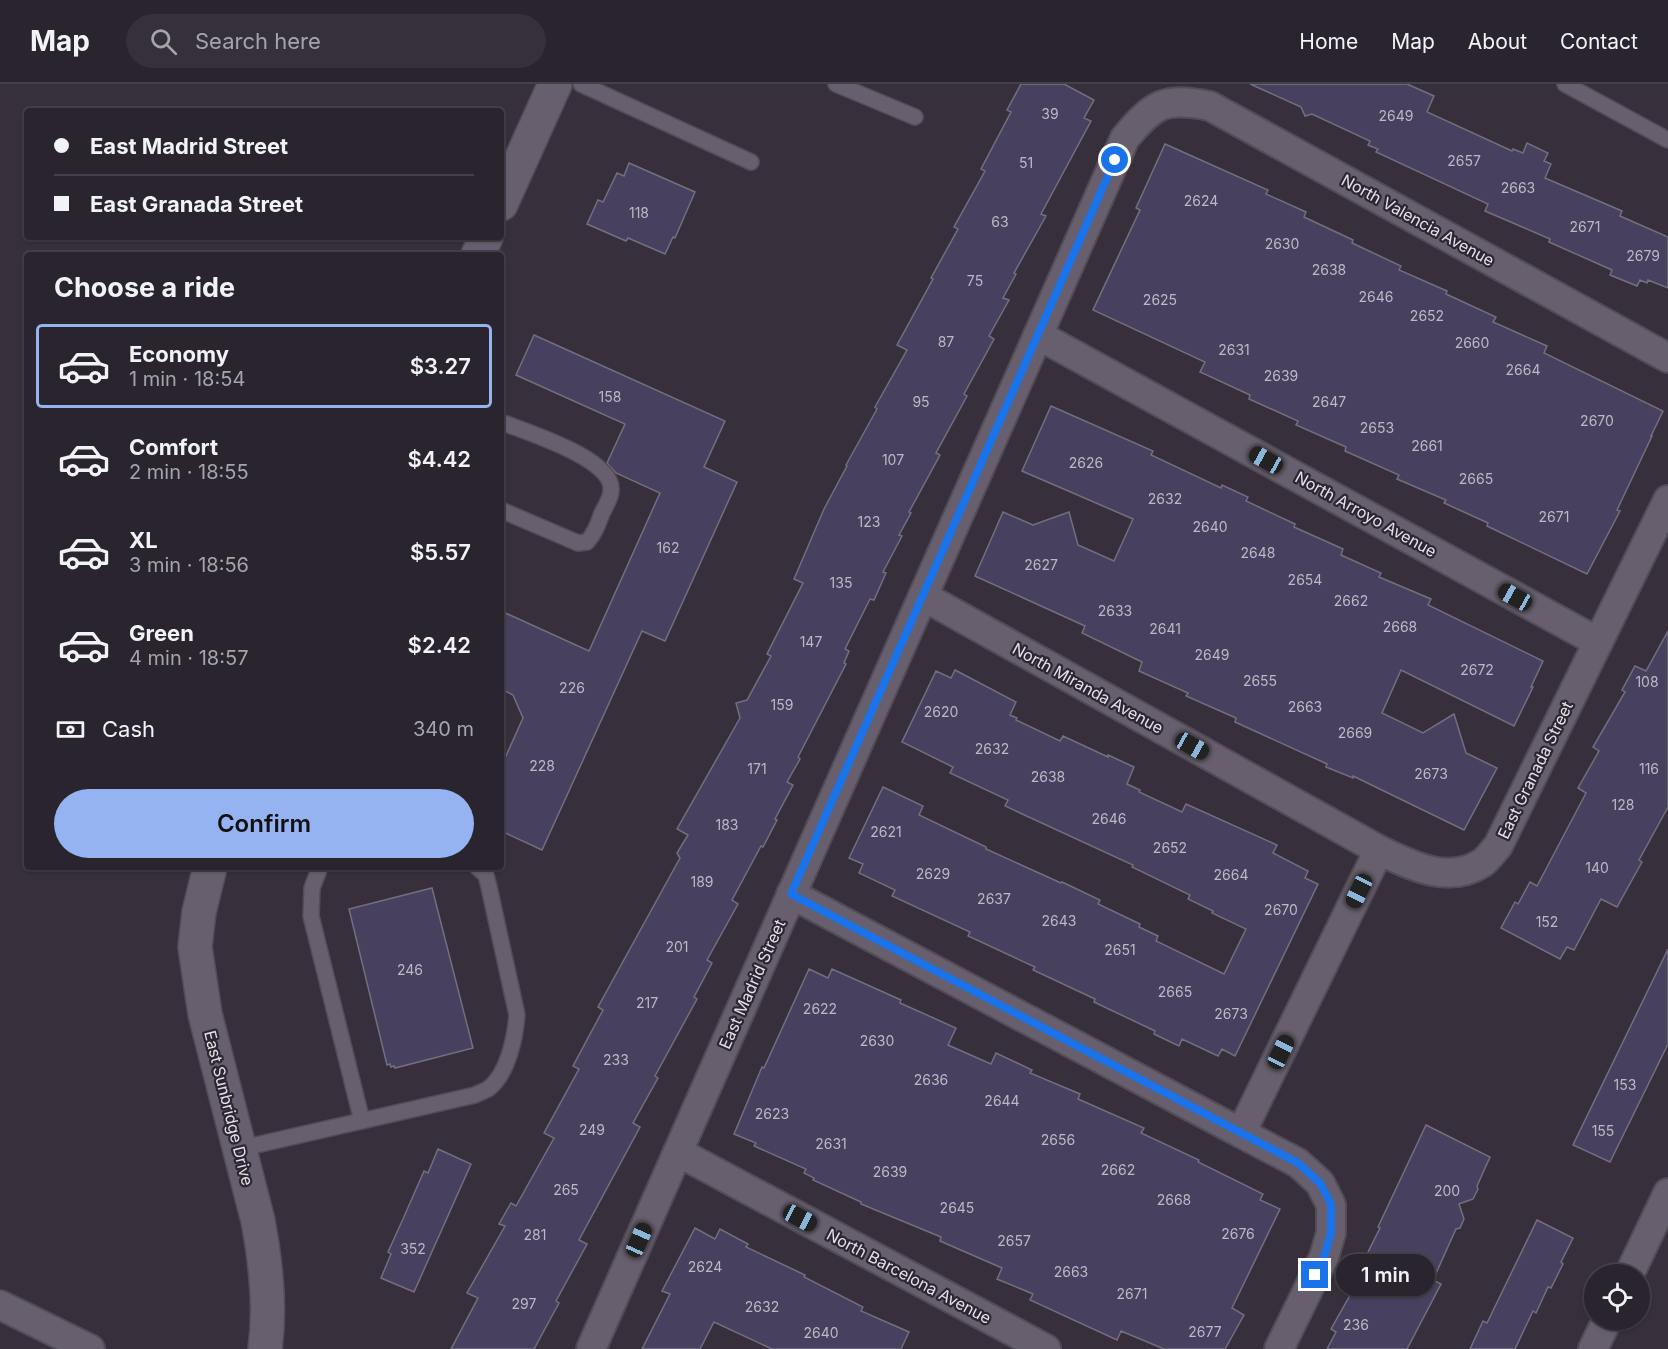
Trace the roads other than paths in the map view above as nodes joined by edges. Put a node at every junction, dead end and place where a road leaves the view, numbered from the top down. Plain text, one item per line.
1 (555, 84) edge
2 (581, 84) edge
3 (836, 84) edge
4 (1565, 84) edge
5 (1162, 105) joint
6 (915, 117) dead end
7 (1668, 140) edge
8 (751, 162) dead end
9 (504, 197) edge
10 (1038, 335) junction
11 (1668, 358) edge
12 (504, 423) edge
13 (1668, 500) edge
14 (504, 511) edge
15 (923, 596) junction
16 (1598, 642) junction
17 (1379, 850) junction
18 (209, 870) edge
19 (319, 870) edge
20 (480, 870) edge
21 (791, 894) junction
22 (362, 1121) junction
23 (1241, 1132) junction
24 (239, 1149) junction
25 (678, 1152) junction
26 (1668, 1193) edge
27 (1658, 1240) edge
28 (1638, 1264) edge
29 (0, 1305) edge
30 (1602, 1330) edge
31 (90, 1349) edge
32 (265, 1349) edge
33 (591, 1349) edge
34 (1046, 1349) edge
35 (1279, 1349) edge
36 (1593, 1349) edge

1 - 9 street
2 - 8 lane
3 - 6 lane
4 - 7 lane
5 - 10 street, East Madrid Street
5 - 11 street, North Valencia Avenue
10 - 15 street, East Madrid Street
10 - 16 street, North Arroyo Avenue
12 - 14 lane
13 - 16 street, East Granada Street
15 - 17 street, North Miranda Avenue
15 - 21 street, East Madrid Street
16 - 17 street, East Granada Street
17 - 23 street
18 - 24 street, East Sunbridge Drive
19 - 22 lane
20 - 22 lane
21 - 23 street
21 - 25 street, East Madrid Street
22 - 24 lane
23 - 35 street
24 - 32 street, East Sunbridge Drive
25 - 33 street, East Madrid Street
25 - 34 street, North Barcelona Avenue
26 - 27 street
27 - 28 street
29 - 31 street
30 - 36 street

